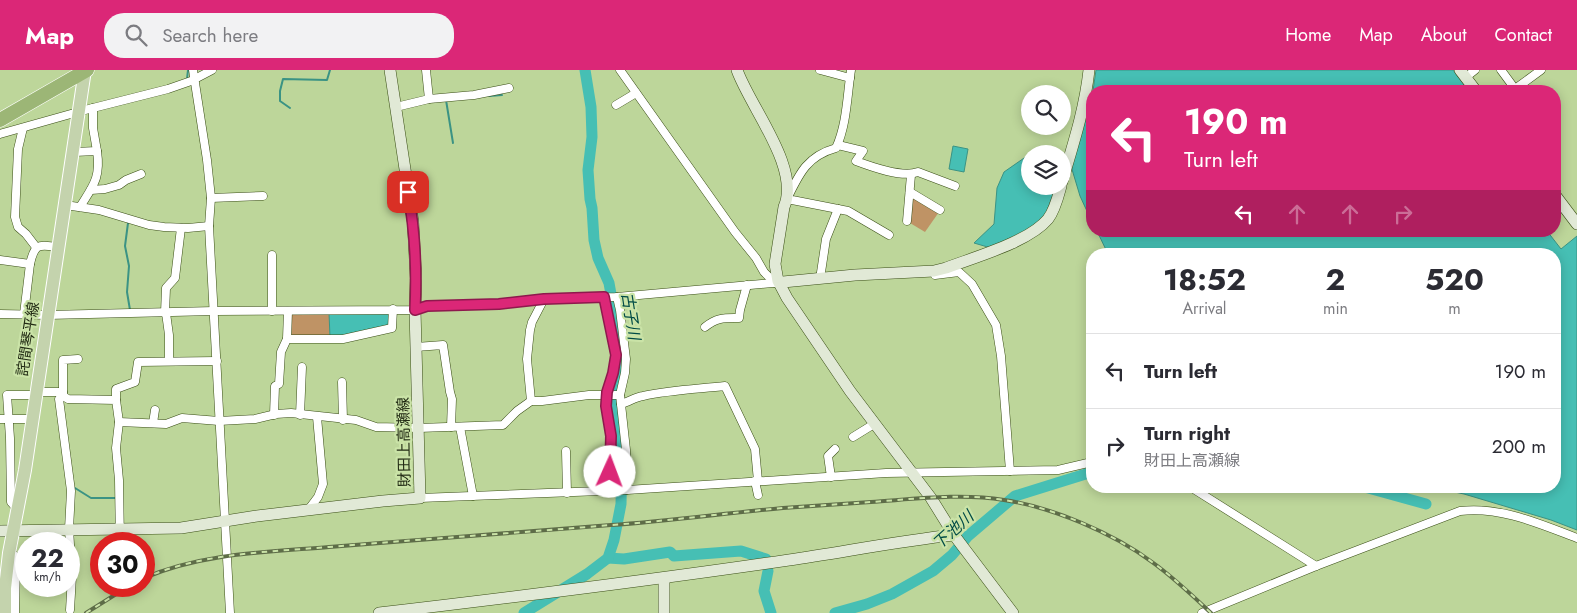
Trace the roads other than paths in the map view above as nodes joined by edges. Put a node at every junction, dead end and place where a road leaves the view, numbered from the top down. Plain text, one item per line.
1 (86, 70) edge
2 (193, 70) edge
3 (212, 70) edge
4 (390, 70) edge
5 (426, 70) edge
6 (620, 70) edge
7 (737, 70) edge
8 (820, 70) edge
9 (1089, 70) edge
10 (1475, 70) edge
11 (1501, 70) edge
12 (1541, 70) edge
13 (850, 74) edge
14 (1463, 74) edge
15 (194, 79) junction
16 (1087, 85) edge
17 (1471, 85) edge
18 (1512, 85) edge
19 (1520, 85) edge
20 (509, 88) dead end
21 (1086, 93) edge
22 (636, 94) junction
23 (429, 99) junction
24 (616, 105) dead end
25 (396, 107) junction
26 (93, 108) junction
27 (80, 111) junction
28 (0, 120) edge
29 (23, 128) junction
30 (0, 134) edge
31 (838, 145) junction
32 (97, 151) junction
33 (74, 152) junction
34 (1071, 152) edge
35 (141, 174) dead end
36 (911, 175) junction
37 (955, 186) dead end
38 (91, 190) junction
39 (910, 192) junction
40 (1058, 195) edge
41 (263, 196) dead end
42 (241, 197) junction
43 (210, 198) junction
44 (787, 199) junction
45 (1561, 202) edge
46 (65, 206) junction
47 (240, 206) dead end
48 (80, 208) junction
49 (838, 209) junction
50 (940, 210) dead end
51 (907, 221) dead end
52 (1577, 224) edge
53 (209, 226) junction
54 (181, 228) junction
55 (889, 235) dead end
56 (36, 247) junction
57 (59, 247) junction
58 (272, 255) dead end
59 (0, 260) edge
60 (30, 264) junction
61 (934, 271) junction
62 (820, 279) junction
63 (779, 282) junction
64 (747, 285) junction
65 (617, 296) junction
66 (604, 297) junction
67 (544, 299) junction
68 (393, 309) junction
69 (415, 310) junction
70 (214, 311) junction
71 (272, 311) junction
72 (288, 311) junction
73 (165, 313) junction
74 (0, 314) edge
75 (24, 314) junction
76 (48, 315) junction
77 (705, 327) dead end
78 (287, 339) junction
79 (416, 347) junction
80 (78, 359) dead end
81 (169, 361) junction
82 (217, 361) junction
83 (302, 367) dead end
84 (342, 382) dead end
85 (36, 394) junction
86 (63, 394) junction
87 (607, 395) junction
88 (619, 398) junction
89 (116, 400) junction
90 (531, 401) junction
91 (155, 410) dead end
92 (300, 414) junction
93 (274, 415) junction
94 (317, 417) junction
95 (0, 419) edge
96 (9, 419) junction
97 (33, 419) junction
98 (343, 420) junction
99 (220, 421) junction
100 (119, 422) junction
101 (153, 423) junction
102 (874, 424) junction
103 (451, 427) junction
104 (460, 427) junction
105 (418, 428) junction
106 (853, 437) dead end
107 (835, 449) dead end
108 (566, 451) dead end
109 (1086, 463) edge
110 (1010, 471) junction
111 (912, 473) junction
112 (831, 476) junction
113 (757, 481) junction
114 (610, 490) junction
115 (627, 490) junction
116 (567, 493) junction
117 (1200, 493) edge
118 (758, 495) dead end
119 (473, 496) junction
120 (420, 498) junction
121 (309, 509) junction
122 (18, 510) junction
123 (225, 520) junction
124 (120, 528) junction
125 (69, 529) junction
126 (0, 531) edge
127 (14, 531) junction
128 (120, 532) edge
129 (954, 535) junction
130 (1577, 538) edge
131 (9, 553) junction
132 (1316, 566) junction
133 (664, 578) junction
134 (0, 594) edge
135 (70, 610) dead end
136 (5, 613) edge
137 (15, 613) edge
138 (230, 613) edge
139 (379, 613) edge
140 (664, 613) edge
141 (1013, 613) edge
142 (1202, 613) edge

1 - 27 main road, 詫間琴平線
1 - 28 highway
2 - 15 street
3 - 15 street
4 - 25 street, 財田上高瀬線
5 - 23 street
6 - 22 street
7 - 44 street
8 - 13 street
9 - 16 street
10 - 14 street
11 - 18 street
12 - 19 street
13 - 31 street
14 - 17 street
15 - 26 street
15 - 43 street
20 - 23 street
21 - 34 street
22 - 24 street
22 - 63 street
23 - 25 street
25 - 69 street, 財田上高瀬線
26 - 27 street
26 - 32 street
27 - 29 street
27 - 33 main road, 詫間琴平線
29 - 30 street
29 - 56 street
31 - 36 street
31 - 44 street
32 - 33 street
32 - 38 street
33 - 46 main road, 詫間琴平線
35 - 38 street
36 - 37 street
36 - 39 street
38 - 48 street
39 - 50 street
39 - 51 street
40 - 61 street
41 - 42 street
42 - 43 street
42 - 47 street
43 - 53 street
44 - 49 street
44 - 63 street
45 - 52 street
46 - 48 street
46 - 57 main road, 詫間琴平線
48 - 54 street
49 - 55 street
49 - 62 street
53 - 54 street
53 - 70 street
54 - 73 street
56 - 57 street
56 - 60 street
57 - 76 main road, 詫間琴平線
58 - 71 street
59 - 60 street
60 - 75 street
61 - 62 street
61 - 110 street
62 - 63 street
63 - 64 street
63 - 102 street
64 - 65 street
64 - 77 street
65 - 66 street
65 - 88 street
66 - 67 street
66 - 87 street
67 - 69 street
67 - 90 street
68 - 69 street
68 - 72 street
68 - 78 street
69 - 79 street, 財田上高瀬線
70 - 71 street
70 - 73 street
70 - 82 street
71 - 72 street
72 - 78 street
73 - 76 street
73 - 81 street
74 - 75 street
75 - 76 street
76 - 85 main road, 詫間琴平線
78 - 93 street
79 - 103 street
79 - 105 street, 財田上高瀬線
80 - 86 street
81 - 82 street
81 - 89 street
82 - 99 street
83 - 92 street
84 - 98 street
85 - 86 street
85 - 96 street
85 - 97 main road, 詫間琴平線
86 - 89 street
86 - 125 street
87 - 88 street
87 - 90 street
87 - 114 street
88 - 113 street
88 - 115 street
89 - 100 street
90 - 104 street
91 - 101 street
92 - 93 street
92 - 94 street
93 - 99 street
94 - 98 street
94 - 121 street
95 - 96 street
96 - 97 street
96 - 122 street
97 - 122 main road, 詫間琴平線
98 - 105 street
99 - 101 street
99 - 123 street
100 - 101 street
100 - 124 street
102 - 106 street
102 - 111 street
103 - 104 street
103 - 105 street
104 - 119 street
105 - 120 street, 財田上高瀬線
107 - 112 street
108 - 116 street
109 - 110 street
110 - 111 street
111 - 112 street
111 - 129 street
112 - 113 street
113 - 115 street
113 - 118 street
114 - 115 street
114 - 116 street
116 - 119 street
117 - 132 street
119 - 120 street
120 - 121 street, 財田上高瀬線
121 - 123 street, 財田上高瀬線
122 - 127 main road, 詫間琴平線
123 - 124 street, 財田上高瀬線
123 - 138 street
124 - 125 street, 財田上高瀬線
124 - 128 street
125 - 127 street, 財田上高瀬線
125 - 135 street
126 - 127 street, 財田上高瀬線
127 - 131 main road, 詫間琴平線
129 - 133 street
129 - 141 street
130 - 132 street
131 - 134 street
131 - 136 main road, 詫間琴平線
131 - 137 street
132 - 142 street
133 - 139 street
133 - 140 street

